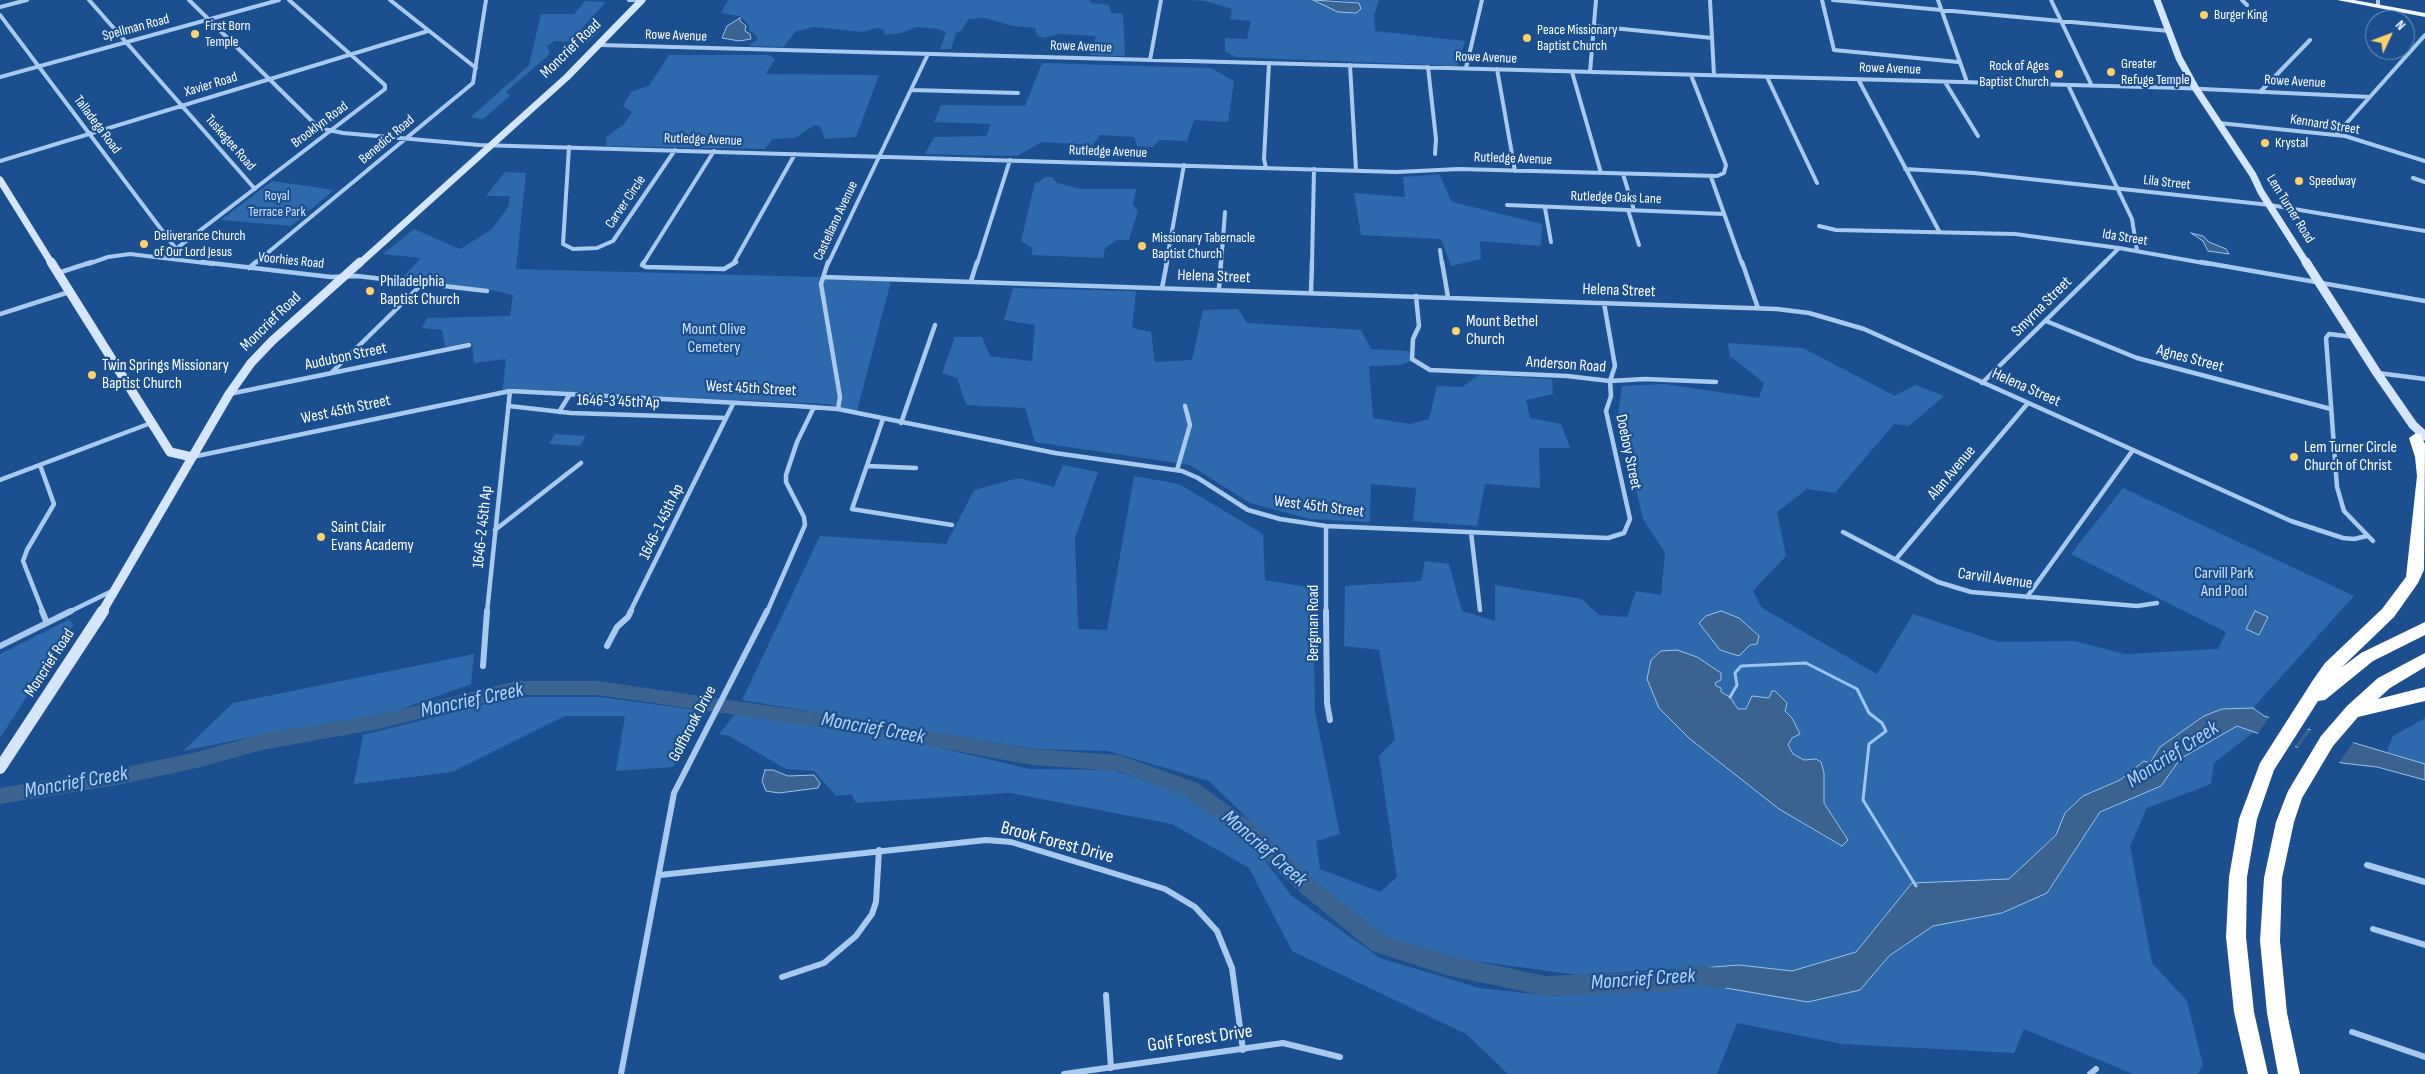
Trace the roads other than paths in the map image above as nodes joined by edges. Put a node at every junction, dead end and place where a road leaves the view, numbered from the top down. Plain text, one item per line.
1 (27, 0) edge
2 (89, 0) edge
3 (189, 0) edge
4 (279, 0) edge
5 (289, 0) edge
6 (390, 0) edge
7 (486, 0) edge
8 (629, 0) edge
9 (641, 0) edge
10 (1161, 0) edge
11 (1482, 0) edge
12 (1596, 0) edge
13 (1710, 0) edge
14 (1822, 0) edge
15 (1832, 0) edge
16 (1938, 0) edge
17 (2051, 0) edge
18 (2157, 0) edge
19 (2242, 0) edge
20 (2341, 0) edge
21 (2378, 3) edge
22 (2247, 4) dead end
23 (0, 7) edge
24 (1941, 10) junction
25 (0, 15) edge
26 (2425, 15) edge
27 (209, 19) junction
28 (2061, 21) junction
29 (1593, 26) junction
30 (428, 31) junction
31 (2169, 31) junction
32 (2425, 35) edge
33 (1712, 38) junction
34 (2310, 40) dead end
35 (126, 42) junction
36 (600, 45) junction
37 (351, 54) junction
38 (928, 54) junction
39 (1150, 60) junction
40 (1958, 62) junction
41 (1269, 63) junction
42 (1350, 65) junction
43 (39, 67) junction
44 (476, 68) junction
45 (1428, 68) junction
46 (1466, 68) junction
47 (1497, 69) junction
48 (1572, 72) junction
49 (1590, 72) junction
50 (1690, 75) junction
51 (1714, 75) junction
52 (0, 77) edge
53 (1767, 77) junction
54 (268, 79) junction
55 (1858, 79) junction
56 (1945, 82) junction
57 (1966, 82) junction
58 (2068, 85) junction
59 (2092, 86) junction
60 (2196, 88) junction
61 (912, 90) junction
62 (2260, 92) junction
63 (1018, 93) dead end
64 (2370, 97) junction
65 (182, 106) junction
66 (2219, 123) junction
67 (330, 131) junction
68 (89, 134) junction
69 (2336, 135) junction
70 (1978, 136) dead end
71 (406, 139) junction
72 (490, 146) junction
73 (569, 147) junction
74 (675, 150) junction
75 (714, 151) junction
76 (795, 154) junction
77 (1435, 154) dead end
78 (879, 156) junction
79 (1010, 160) junction
80 (0, 161) edge
81 (2425, 161) edge
82 (1184, 165) junction
83 (1266, 168) junction
84 (1905, 168) junction
85 (1314, 169) junction
86 (1356, 170) junction
87 (1515, 171) junction
88 (1601, 173) junction
89 (1623, 174) junction
90 (1711, 177) junction
91 (2413, 178) dead end
92 (0, 180) edge
93 (2425, 182) edge
94 (1818, 183) dead end
95 (255, 189) junction
96 (2118, 189) junction
97 (1507, 205) dead end
98 (2270, 205) junction
99 (1545, 208) junction
100 (1628, 210) junction
101 (1634, 210) junction
102 (1225, 212) dead end
103 (1724, 214) junction
104 (1819, 226) dead end
105 (1939, 231) junction
106 (2425, 231) edge
107 (1551, 242) dead end
108 (1639, 245) dead end
109 (2119, 248) junction
110 (176, 249) junction
111 (1440, 250) dead end
112 (2137, 251) junction
113 (164, 258) junction
114 (249, 268) junction
115 (58, 273) junction
116 (824, 276) junction
117 (344, 277) junction
118 (971, 281) junction
119 (2320, 283) junction
120 (422, 284) junction
121 (1162, 288) junction
122 (1219, 289) junction
123 (487, 291) dead end
124 (70, 292) junction
125 (1311, 292) junction
126 (1416, 296) junction
127 (1448, 297) junction
128 (2425, 301) edge
129 (1604, 303) junction
130 (1758, 308) junction
131 (0, 314) edge
132 (2046, 321) junction
133 (935, 325) dead end
134 (2354, 337) junction
135 (469, 346) dead end
136 (331, 373) junction
137 (2376, 373) junction
138 (2425, 379) edge
139 (1610, 381) junction
140 (1716, 382) dead end
141 (1982, 382) junction
142 (510, 391) junction
143 (229, 394) junction
144 (570, 394) junction
145 (2028, 403) junction
146 (733, 404) junction
147 (509, 406) junction
148 (1185, 406) dead end
149 (814, 407) junction
150 (838, 409) junction
151 (2331, 409) junction
152 (559, 412) junction
153 (726, 418) junction
154 (883, 419) junction
155 (151, 422) junction
156 (902, 423) junction
157 (2418, 433) edge
158 (2133, 450) junction
159 (2425, 452) edge
160 (192, 457) junction
161 (581, 463) dead end
162 (40, 465) junction
163 (868, 466) junction
164 (916, 468) dead end
165 (1177, 470) junction
166 (0, 480) edge
167 (1630, 519) joint
168 (952, 525) dead end
169 (1326, 526) junction
170 (495, 530) junction
171 (1471, 532) junction
172 (1843, 532) dead end
173 (2367, 536) junction
174 (2422, 537) edge
175 (2373, 541) dead end
176 (1896, 559) junction
177 (115, 589) junction
178 (2027, 597) junction
179 (2157, 603) dead end
180 (1480, 610) dead end
181 (47, 623) junction
182 (2425, 628) edge
183 (0, 646) edge
184 (607, 646) dead end
185 (2425, 659) edge
186 (483, 666) dead end
187 (2425, 694) edge
188 (2353, 711) junction
189 (2300, 716) junction
190 (1330, 720) dead end
191 (0, 768) edge
192 (879, 850) junction
193 (2367, 865) dead end
194 (660, 875) junction
195 (2425, 882) edge
196 (2373, 929) dead end
197 (2425, 944) edge
198 (782, 977) dead end
199 (1106, 995) dead end
200 (2352, 1032) dead end
201 (1243, 1050) junction
202 (1340, 1056) dead end
203 (2425, 1056) edge
204 (1111, 1068) junction
205 (621, 1074) edge
206 (1064, 1074) edge
207 (2258, 1074) edge
208 (2289, 1074) edge

1 - 23 street
2 - 35 street, Tuskegee Road
3 - 27 street
4 - 27 street, Spellman Road
5 - 37 street, Brooklyn Road
6 - 30 street
7 - 44 street, Benedict Road
8 - 9 street
9 - 36 main road, Moncrief Road
10 - 39 street
11 - 46 street
12 - 29 street
13 - 33 street
14 - 40 street
15 - 24 street
16 - 24 street
17 - 28 street
18 - 31 main road, Lem Turner Road
19 - 22 street
20 - 21 main road
21 - 26 main road
24 - 28 street
24 - 40 street
25 - 43 street, Talladega Road
27 - 35 street, Spellman Road
27 - 54 street
28 - 31 street
28 - 59 street
29 - 33 street
29 - 49 street
30 - 37 street, Xavier Road
30 - 44 street
31 - 60 main road, Lem Turner Road
32 - 64 street
33 - 51 street
34 - 62 street
35 - 43 street, Spellman Road
35 - 65 street, Tuskegee Road
36 - 38 street, Rowe Avenue
36 - 72 main road, Moncrief Road
37 - 54 street, Xavier Road
37 - 67 street, Brooklyn Road
38 - 39 street, Rowe Avenue
38 - 61 street, Castellano Avenue
39 - 41 street, Rowe Avenue
40 - 57 street
41 - 42 street, Rowe Avenue
41 - 83 street
42 - 45 street, Rowe Avenue
42 - 86 street
43 - 52 street, Spellman Road
43 - 68 street, Talladega Road
44 - 71 street, Benedict Road
45 - 46 street, Rowe Avenue
45 - 77 street
46 - 47 street, Rowe Avenue
47 - 48 street, Rowe Avenue
47 - 87 street
48 - 49 street, Rowe Avenue
48 - 88 street
49 - 50 street, Rowe Avenue
50 - 51 street, Rowe Avenue
50 - 90 street, Rutledge Avenue
51 - 53 street, Rowe Avenue
53 - 55 street, Rowe Avenue
53 - 94 street
54 - 65 street, Xavier Road
54 - 67 street
55 - 56 street, Rowe Avenue
55 - 84 street
56 - 57 street, Rowe Avenue
56 - 70 street
57 - 58 street, Rowe Avenue
58 - 59 street, Rowe Avenue
58 - 96 street
59 - 60 street, Rowe Avenue
60 - 62 street, Rowe Avenue
60 - 66 main road, Lem Turner Road
61 - 63 street
61 - 78 street, Castellano Avenue
62 - 64 street, Rowe Avenue
64 - 69 street
65 - 68 street, Xavier Road
65 - 95 street, Tuskegee Road
66 - 69 street, Kennard Street
66 - 98 main road, Lem Turner Road
67 - 71 street, Rutledge Avenue
67 - 95 street, Brooklyn Road
68 - 80 street, Xavier Road
68 - 110 street, Talladega Road
69 - 81 street, Kennard Street
71 - 72 street, Rutledge Avenue
71 - 114 street, Benedict Road
72 - 73 street, Rutledge Avenue
72 - 117 main road, Moncrief Road
73 - 74 street, Rutledge Avenue
73 - 74 street, Carver Circle
74 - 75 street, Rutledge Avenue
75 - 76 street, Rutledge Avenue
75 - 76 street
76 - 78 street, Rutledge Avenue
78 - 79 street, Rutledge Avenue
78 - 116 street, Castellano Avenue
79 - 82 street, Rutledge Avenue
79 - 118 street
82 - 83 street, Rutledge Avenue
82 - 121 street
83 - 85 street, Rutledge Avenue
84 - 96 street, Lila Street
84 - 105 street
85 - 86 street, Rutledge Avenue
85 - 125 street
86 - 87 street, Rutledge Avenue
87 - 88 street, Rutledge Avenue
88 - 89 street, Rutledge Avenue
89 - 90 street, Rutledge Avenue
89 - 101 street
90 - 103 street
91 - 93 street
92 - 115 main road, West 45th Street
95 - 110 street, Brooklyn Road
96 - 98 street, Lila Street
96 - 112 street
97 - 99 street, Rutledge Oaks Lane
98 - 106 street, Lila Street
98 - 119 main road, Lem Turner Road
99 - 100 street, Rutledge Oaks Lane
99 - 107 street
100 - 101 street, Rutledge Oaks Lane
100 - 108 street
101 - 103 street, Rutledge Oaks Lane
102 - 122 street
103 - 130 street
104 - 105 street, Ida Street
105 - 109 street, Ida Street
109 - 112 street, Ida Street
109 - 132 street, Smyrna Street
110 - 113 street, Brooklyn Road
111 - 127 street
112 - 119 street, Ida Street
113 - 114 street, Voorhies Road
113 - 115 street, Voorhies Road
114 - 117 street, Voorhies Road
115 - 124 main road, West 45th Street
116 - 118 street, Helena Street
116 - 150 street, Castellano Avenue
117 - 120 street, Voorhies Road
117 - 143 main road, Moncrief Road
118 - 121 street, Helena Street
119 - 128 street, Ida Street
119 - 134 main road, Lem Turner Road
120 - 123 street, Voorhies Road
120 - 136 street
121 - 122 street, Helena Street
122 - 125 street, Helena Street
124 - 131 street
124 - 155 main road, West 45th Street
125 - 126 street, Helena Street
126 - 127 street, Helena Street
126 - 139 street, Anderson Road
127 - 129 street, Helena Street
129 - 130 street, Helena Street
129 - 139 street, Doeboy Street
130 - 141 street, Helena Street
132 - 141 street, Smyrna Street
132 - 151 street, Agnes Street
133 - 156 street
134 - 137 main road, Lem Turner Road
134 - 151 street
135 - 136 street, Audubon Street
136 - 143 street, Audubon Street
137 - 138 street
137 - 157 main road, Lem Turner Road
139 - 140 street, Anderson Road
139 - 167 street, Doeboy Street
141 - 145 street, Helena Street
142 - 144 street, West 45th Street
142 - 147 street, 1646-2 45th Ap
142 - 160 street, West 45th Street
143 - 160 main road, Moncrief Road
144 - 146 street, West 45th Street
144 - 152 street
145 - 158 street, Helena Street
145 - 176 street, Alan Avenue
146 - 149 street, West 45th Street
146 - 153 street, 1646-1 45th Ap
147 - 152 street, 1646-3 45th Ap
147 - 170 street, 1646-2 45th Ap
148 - 165 street
149 - 150 street, West 45th Street
149 - 194 street, Golfbrook Drive
150 - 154 street, West 45th Street
151 - 173 street
152 - 153 street, 1646-3 45th Ap
153 - 184 street, 1646-1 45th Ap
154 - 156 street, West 45th Street
154 - 163 street
155 - 160 main road, West 45th Street
155 - 162 street
156 - 165 street, West 45th Street
157 - 159 main road, Lem Turner Road
157 - 174 highway
158 - 173 street, Helena Street
158 - 178 street
160 - 177 main road, Moncrief Road
161 - 170 street
162 - 166 street
162 - 181 street
163 - 164 street
163 - 168 street
165 - 169 street, West 45th Street
167 - 171 street, West 45th Street
169 - 171 street, West 45th Street
169 - 190 street, Bergman Road
170 - 186 street, 1646-2 45th Ap
171 - 180 street
172 - 176 street, Carvill Avenue
173 - 175 street
174 - 189 highway
176 - 178 street, Carvill Avenue
177 - 181 street
177 - 191 main road, Moncrief Road
178 - 179 street, Carvill Avenue
181 - 183 street
182 - 189 highway
185 - 188 highway
187 - 188 highway
188 - 208 highway
189 - 207 highway
192 - 194 street, Brook Forest Drive
192 - 198 street
192 - 201 street, Brook Forest Drive
193 - 195 street
194 - 205 street, Golfbrook Drive
196 - 197 street
199 - 204 street
200 - 203 street
201 - 202 street, Golf Forest Drive
201 - 204 street, Golf Forest Drive
204 - 206 street, Golf Forest Drive

